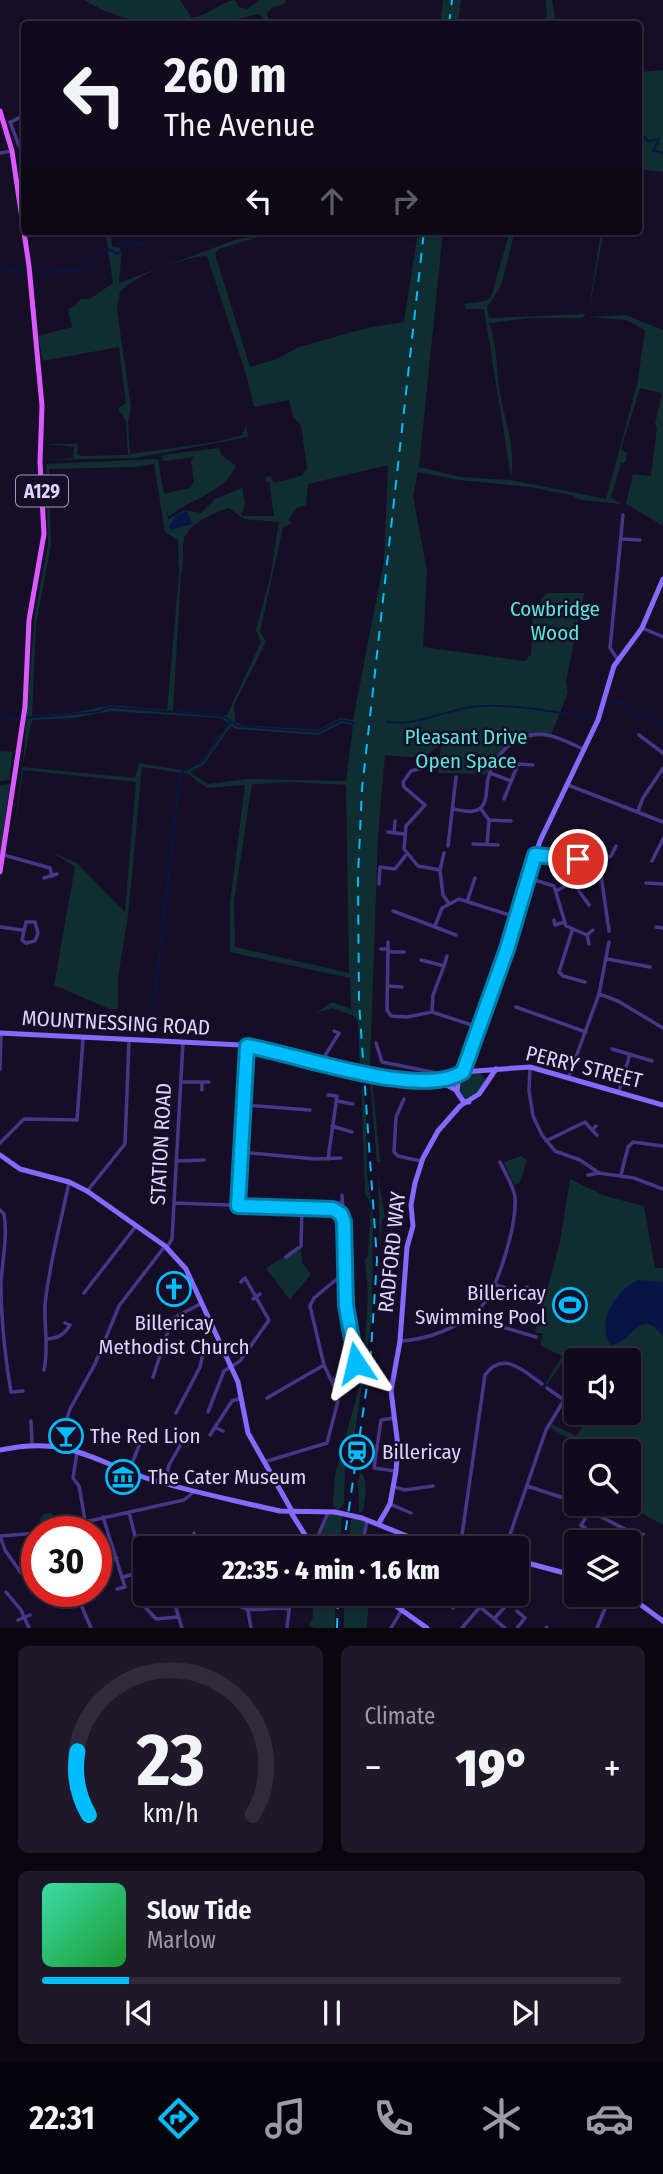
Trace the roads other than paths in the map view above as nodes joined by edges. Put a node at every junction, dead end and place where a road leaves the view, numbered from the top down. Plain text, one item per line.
1 (0, 111) edge
2 (21, 117) edge
3 (7, 124) junction
4 (21, 147) edge
5 (12, 151) junction
6 (0, 153) edge
7 (21, 212) edge
8 (24, 235) edge
9 (623, 515) dead end
10 (621, 539) junction
11 (640, 540) dead end
12 (663, 579) edge
13 (661, 592) edge
14 (642, 628) junction
15 (663, 637) edge
16 (618, 660) junction
17 (639, 735) dead end
18 (585, 750) junction
19 (663, 753) edge
20 (533, 765) dead end
21 (425, 767) dead end
22 (663, 768) edge
23 (490, 773) junction
24 (456, 777) dead end
25 (511, 781) junction
26 (568, 785) junction
27 (504, 799) dead end
28 (453, 809) junction
29 (481, 809) junction
30 (638, 812) junction
31 (489, 820) junction
32 (395, 821) dead end
33 (511, 821) dead end
34 (663, 822) edge
35 (388, 832) dead end
36 (394, 833) junction
37 (404, 834) junction
38 (663, 839) edge
39 (473, 844) dead end
40 (487, 845) junction
41 (498, 845) dead end
42 (448, 846) dead end
43 (616, 846) dead end
44 (444, 853) dead end
45 (4, 855) junction
46 (406, 855) junction
47 (535, 855) junction
48 (600, 861) junction
49 (652, 861) dead end
50 (439, 870) junction
51 (0, 872) edge
52 (44, 878) dead end
53 (475, 878) dead end
54 (528, 878) junction
55 (646, 883) dead end
56 (379, 884) dead end
57 (574, 884) junction
58 (582, 884) dead end
59 (663, 884) edge
60 (558, 890) junction
61 (468, 900) junction
62 (448, 902) junction
63 (589, 905) dead end
64 (393, 911) dead end
65 (516, 917) junction
66 (554, 920) dead end
67 (564, 922) junction
68 (435, 926) junction
69 (0, 927) edge
70 (656, 927) dead end
71 (663, 928) edge
72 (23, 930) junction
73 (593, 930) dead end
74 (572, 931) junction
75 (609, 931) dead end
76 (456, 934) dead end
77 (587, 935) junction
78 (388, 942) dead end
79 (609, 942) dead end
80 (589, 944) dead end
81 (381, 949) dead end
82 (388, 951) junction
83 (404, 952) dead end
84 (447, 957) dead end
85 (607, 959) junction
86 (421, 960) dead end
87 (443, 966) junction
88 (650, 967) dead end
89 (585, 982) dead end
90 (388, 986) junction
91 (402, 986) dead end
92 (599, 994) junction
93 (516, 1007) dead end
94 (432, 1012) junction
95 (478, 1027) junction
96 (663, 1028) edge
97 (586, 1032) junction
98 (0, 1033) edge
99 (339, 1033) dead end
100 (83, 1039) junction
101 (129, 1041) junction
102 (183, 1042) junction
103 (376, 1043) dead end
104 (247, 1046) junction
105 (612, 1049) dead end
106 (630, 1055) junction
107 (466, 1058) junction
108 (652, 1060) dead end
109 (320, 1063) junction
110 (530, 1067) junction
111 (0, 1069) edge
112 (496, 1069) junction
113 (476, 1071) junction
114 (460, 1073) junction
115 (569, 1076) junction
116 (437, 1080) junction
117 (181, 1082) junction
118 (202, 1082) junction
119 (209, 1082) dead end
120 (488, 1082) junction
121 (202, 1090) dead end
122 (457, 1091) junction
123 (619, 1091) junction
124 (328, 1095) dead end
125 (404, 1099) dead end
126 (337, 1101) junction
127 (468, 1102) junction
128 (353, 1104) dead end
129 (243, 1105) junction
130 (663, 1105) edge
131 (310, 1110) dead end
132 (452, 1114) junction
133 (332, 1126) junction
134 (352, 1132) dead end
135 (597, 1135) dead end
136 (547, 1141) junction
137 (0, 1143) edge
138 (663, 1146) edge
139 (241, 1152) junction
140 (0, 1155) edge
141 (341, 1158) dead end
142 (328, 1159) junction
143 (204, 1160) dead end
144 (176, 1161) junction
145 (422, 1161) junction
146 (500, 1162) dead end
147 (599, 1173) junction
148 (588, 1175) dead end
149 (621, 1175) junction
150 (69, 1182) junction
151 (663, 1189) edge
152 (87, 1191) junction
153 (342, 1195) dead end
154 (342, 1201) junction
155 (174, 1203) junction
156 (238, 1206) junction
157 (302, 1208) junction
158 (333, 1209) junction
159 (0, 1210) edge
160 (343, 1210) dead end
161 (136, 1226) junction
162 (166, 1247) junction
163 (286, 1257) dead end
164 (344, 1273) junction
165 (245, 1279) dead end
166 (493, 1284) junction
167 (527, 1287) dead end
168 (84, 1293) dead end
169 (525, 1294) junction
170 (531, 1296) dead end
171 (202, 1304) junction
172 (474, 1313) junction
173 (72, 1320) dead end
174 (536, 1337) dead end
175 (47, 1339) junction
176 (400, 1341) junction
177 (220, 1345) junction
178 (6, 1360) junction
179 (0, 1362) edge
180 (324, 1365) junction
181 (232, 1368) junction
182 (44, 1370) dead end
183 (153, 1377) dead end
184 (333, 1380) junction
185 (542, 1384) dead end
186 (548, 1388) dead end
187 (23, 1391) dead end
188 (11, 1392) junction
189 (337, 1392) dead end
190 (4, 1393) dead end
191 (241, 1398) junction
192 (267, 1398) dead end
193 (564, 1400) joint
194 (338, 1401) dead end
195 (209, 1409) dead end
196 (176, 1413) dead end
197 (393, 1418) junction
198 (31, 1421) dead end
199 (216, 1428) junction
200 (223, 1432) dead end
201 (144, 1433) dead end
202 (210, 1435) dead end
203 (32, 1444) junction
204 (181, 1444) dead end
205 (59, 1446) junction
206 (0, 1450) edge
207 (77, 1451) junction
208 (264, 1462) junction
209 (129, 1471) junction
210 (397, 1471) junction
211 (165, 1483) junction
212 (433, 1486) dead end
213 (527, 1486) junction
214 (394, 1487) junction
215 (195, 1491) junction
216 (564, 1499) edge
217 (390, 1504) junction
218 (291, 1511) junction
219 (332, 1511) junction
220 (129, 1512) junction
221 (411, 1513) dead end
222 (84, 1516) edge
223 (108, 1516) edge
224 (588, 1516) edge
225 (600, 1516) edge
226 (365, 1518) junction
227 (576, 1522) dead end
228 (379, 1523) junction
229 (627, 1530) edge
230 (194, 1533) dead end
231 (21, 1534) edge
232 (0, 1536) edge
233 (135, 1536) edge
234 (194, 1536) edge
235 (306, 1536) edge
236 (319, 1536) edge
237 (363, 1536) edge
238 (403, 1536) edge
239 (462, 1536) edge
240 (510, 1536) edge
241 (112, 1543) edge
242 (117, 1558) junction
243 (112, 1559) edge
244 (529, 1563) edge
245 (21, 1573) dead end
246 (564, 1573) edge
247 (133, 1574) edge
248 (123, 1577) junction
249 (117, 1588) dead end
250 (6, 1592) dead end
251 (641, 1605) edge
252 (178, 1606) edge
253 (237, 1606) edge
254 (289, 1606) edge
255 (398, 1606) edge
256 (404, 1606) edge
257 (505, 1606) edge
258 (83, 1607) edge
259 (145, 1607) dead end
260 (480, 1607) joint
261 (606, 1607) edge
262 (289, 1609) junction
263 (403, 1609) junction
264 (248, 1611) junction
265 (517, 1611) dead end
266 (30, 1615) dead end
267 (178, 1617) junction
268 (24, 1618) junction
269 (525, 1618) junction
270 (494, 1619) junction
271 (18, 1620) dead end
272 (663, 1621) edge
273 (530, 1622) dead end
274 (29, 1628) edge
275 (92, 1628) edge
276 (182, 1628) edge
277 (251, 1628) edge
278 (287, 1628) edge
279 (391, 1628) edge
280 (427, 1628) edge
281 (462, 1628) edge
282 (505, 1628) edge
283 (517, 1628) edge
284 (597, 1628) edge

1 - 3 main road, A129
2 - 3 street
3 - 4 street
3 - 5 main road, A129
5 - 6 street
5 - 7 main road, A129
8 - 45 main road, A129
9 - 10 street
10 - 11 street
10 - 16 street
12 - 13 street
13 - 14 street
14 - 15 street
14 - 16 street
16 - 18 street
17 - 19 street
18 - 23 street
18 - 26 street
20 - 25 street
21 - 37 street
22 - 30 street
23 - 25 street
23 - 29 street
24 - 28 street
25 - 27 street
26 - 30 street
26 - 47 street
28 - 29 street
28 - 42 street
29 - 31 street
30 - 34 street
31 - 33 street
31 - 40 street
32 - 36 street
35 - 36 street
36 - 37 street
37 - 46 street
38 - 49 street
39 - 40 street
40 - 41 street
43 - 48 street
44 - 50 street
45 - 51 main road, A129
45 - 52 street
46 - 50 street
46 - 56 street
47 - 48 street
47 - 54 street
48 - 75 street
50 - 62 street
53 - 61 street
54 - 60 street
54 - 65 street
55 - 59 street
57 - 58 street
57 - 60 street
57 - 63 street
60 - 67 street
61 - 62 street
61 - 65 street
62 - 68 street
64 - 68 street
65 - 95 street
66 - 67 street
67 - 74 street
68 - 76 street
69 - 72 street
70 - 71 street
72 - 72 street
73 - 77 street
74 - 77 street
74 - 89 street
77 - 80 street
78 - 82 street
79 - 85 street
81 - 82 street
82 - 83 street
82 - 90 street
84 - 87 street
85 - 88 street
85 - 92 street
86 - 87 street
87 - 94 street
90 - 91 street
90 - 94 street
92 - 96 street
92 - 97 street
93 - 97 street
94 - 95 street
95 - 107 street
97 - 115 street
98 - 100 street, MOUNTNESSING ROAD
98 - 111 street
99 - 109 street
100 - 101 street, MOUNTNESSING ROAD
100 - 137 street
101 - 102 street, MOUNTNESSING ROAD
101 - 152 street
102 - 104 street, MOUNTNESSING ROAD
102 - 117 street, STATION ROAD
103 - 114 street
104 - 109 street, MOUNTNESSING ROAD
104 - 129 street
105 - 106 street
106 - 108 street
106 - 123 street
107 - 113 street
107 - 114 street
109 - 116 street, MOUNTNESSING ROAD, bridge
110 - 112 street, PERRY STREET
110 - 115 street, PERRY STREET
110 - 136 street
112 - 113 street, PERRY STREET
112 - 120 street, PERRY STREET
113 - 114 street, MOUNTNESSING ROAD
113 - 120 street
114 - 116 street, MOUNTNESSING ROAD
114 - 122 street
115 - 123 street, PERRY STREET
116 - 122 street, MOUNTNESSING ROAD
117 - 118 street
117 - 144 street, STATION ROAD
118 - 119 street
118 - 121 street
120 - 127 street
122 - 127 street, MOUNTNESSING ROAD
122 - 132 street, RADFORD WAY
123 - 130 street, PERRY STREET
124 - 126 street
125 - 145 street
126 - 128 street
126 - 133 street
127 - 132 street, RADFORD WAY
129 - 131 street
129 - 139 street
132 - 145 street, RADFORD WAY
133 - 134 street
133 - 142 street
135 - 136 street
136 - 147 street
138 - 149 street
139 - 142 street
139 - 156 street
140 - 150 street
141 - 142 street
143 - 144 street
144 - 155 street, STATION ROAD
145 - 176 street, RADFORD WAY
146 - 166 street
147 - 148 street
147 - 149 street
149 - 151 street
150 - 152 street
150 - 175 street
152 - 161 street
153 - 154 street
154 - 158 street
154 - 160 street
155 - 156 street
155 - 162 street, STATION ROAD
156 - 157 street
157 - 158 street
157 - 163 street
158 - 164 street
159 - 178 street
161 - 162 street
161 - 168 street
162 - 171 street
162 - 205 street
164 - 180 street
164 - 184 street
165 - 181 street
166 - 169 street
166 - 172 street
167 - 169 street
169 - 170 street
171 - 177 street
171 - 183 street
172 - 174 street
172 - 176 street
173 - 175 street
175 - 182 street
176 - 197 street, RADFORD WAY
177 - 181 street
177 - 196 street
178 - 179 street
178 - 188 street
180 - 184 street
180 - 192 street
181 - 191 street
181 - 195 street
184 - 189 street
185 - 239 street
186 - 193 street
187 - 188 street
188 - 190 street
191 - 199 street
191 - 208 street
193 - 213 street
194 - 208 street
197 - 210 street, RADFORD WAY
197 - 210 street
198 - 203 street
199 - 200 street
199 - 202 street
201 - 209 street
203 - 205 street
203 - 206 street
204 - 211 street
205 - 207 street
207 - 209 street
207 - 222 street
208 - 218 street
209 - 211 street
210 - 214 street, RADFORD WAY
211 - 215 street
212 - 214 street
213 - 216 street
213 - 240 street
214 - 217 street, RADFORD WAY
215 - 218 street
215 - 220 street
217 - 221 street
217 - 228 street, RADFORD WAY
218 - 219 street
218 - 235 street
219 - 226 street, bridge
219 - 236 street
220 - 223 street
220 - 233 street
224 - 227 street
225 - 229 street
226 - 228 street
226 - 237 street
228 - 238 street
230 - 234 street
231 - 232 street
232 - 245 street
241 - 242 street
242 - 243 street
242 - 248 street
244 - 246 street
247 - 248 street
248 - 249 street
250 - 268 street
251 - 272 street
252 - 267 street
253 - 264 street
254 - 262 street
255 - 263 street
256 - 263 street
257 - 270 street
258 - 275 street
259 - 267 street
260 - 270 street
260 - 281 street
261 - 284 street
262 - 264 street
262 - 278 street
263 - 279 street
263 - 280 street
264 - 277 street
265 - 269 street
266 - 268 street
267 - 276 street
268 - 271 street
268 - 274 street
269 - 273 street
269 - 283 street
270 - 282 street

